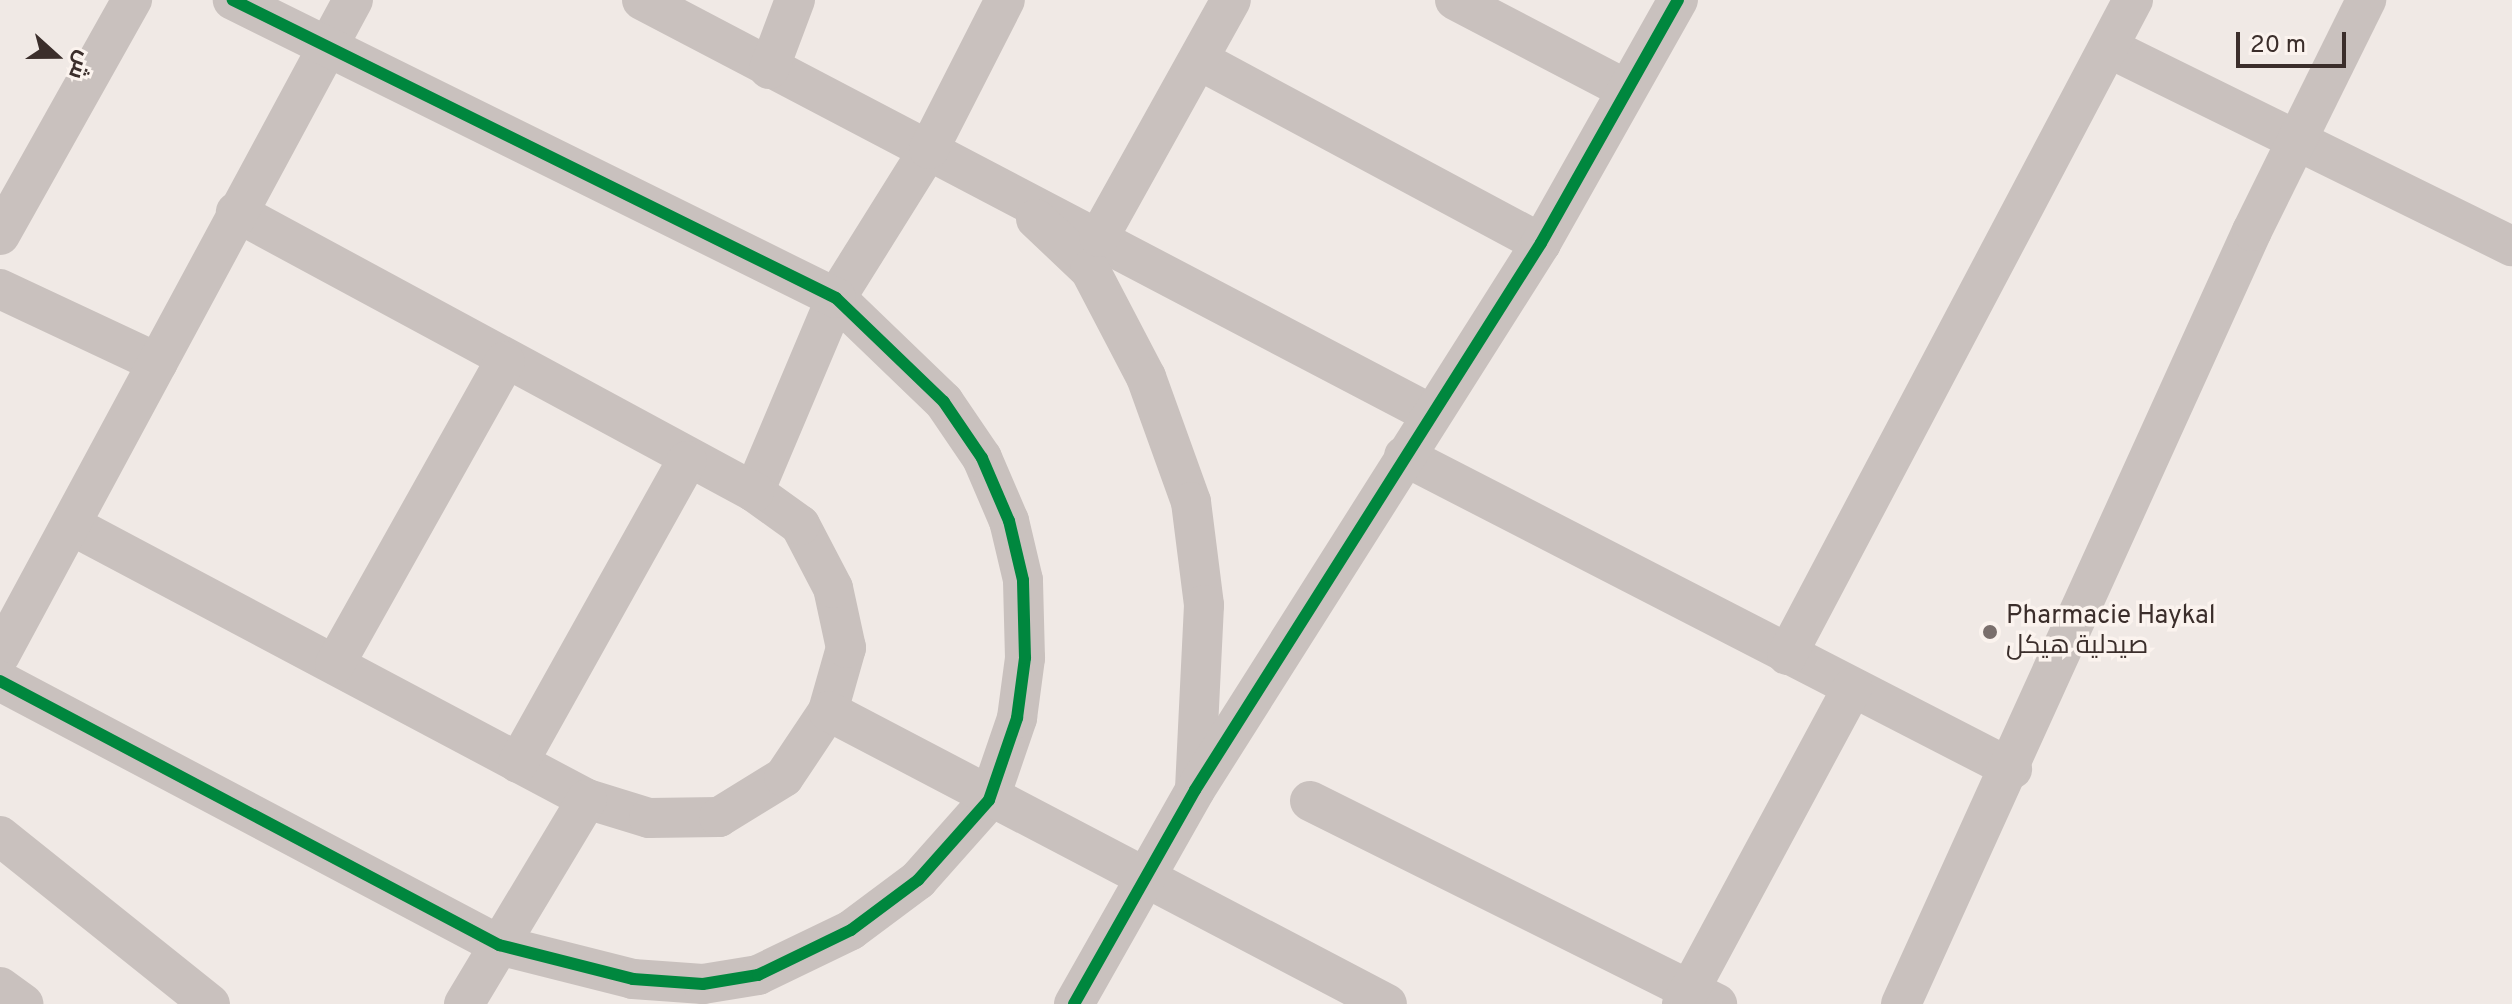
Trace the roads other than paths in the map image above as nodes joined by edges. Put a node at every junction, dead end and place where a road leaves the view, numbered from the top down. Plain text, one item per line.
1 (132, 0) edge
2 (233, 0) edge
3 (353, 0) edge
4 (642, 0) edge
5 (795, 0) edge
6 (1005, 0) edge
7 (1231, 0) edge
8 (1455, 0) edge
9 (1678, 0) edge
10 (2133, 0) edge
11 (2366, 0) edge
12 (329, 47) junction
13 (2109, 48) junction
14 (1199, 60) junction
15 (769, 69) junction
16 (1625, 89) junction
17 (2294, 142) junction
18 (929, 149) junction
19 (1009, 193) junction
20 (236, 212) junction
21 (0, 235) edge
22 (1099, 237) junction
23 (1541, 243) junction
24 (2512, 246) edge
25 (0, 289) edge
26 (836, 298) junction
27 (505, 361) junction
28 (158, 363) junction
29 (1429, 413) junction
30 (1404, 456) junction
31 (687, 461) junction
32 (754, 492) junction
33 (73, 526) junction
34 (0, 655) edge
35 (1787, 655) junction
36 (335, 664) junction
37 (0, 681) edge
38 (1852, 688) junction
39 (828, 711) junction
40 (518, 763) junction
41 (2012, 769) junction
42 (1195, 790) junction
43 (587, 799) junction
44 (989, 800) junction
45 (1310, 801) dead end
46 (0, 836) edge
47 (1142, 880) junction
48 (499, 945) junction
49 (0, 987) edge
50 (1696, 999) edge
51 (23, 1004) edge
52 (210, 1004) edge
53 (464, 1004) edge
54 (1074, 1004) edge
55 (1387, 1004) edge
56 (1901, 1004) edge

1 - 21 street
2 - 12 street
3 - 12 street
4 - 15 street
5 - 15 street
6 - 18 street
7 - 14 street
8 - 16 street
9 - 16 street
10 - 13 street
11 - 17 street
12 - 20 street
12 - 26 street
13 - 17 street
13 - 35 street
14 - 22 street
14 - 23 street
15 - 18 street
16 - 23 street
17 - 24 street
17 - 41 street
18 - 19 street
18 - 26 street
19 - 22 street
19 - 42 street
20 - 27 street
20 - 28 street
22 - 29 street
23 - 29 street
25 - 28 street
26 - 32 street
26 - 44 street
27 - 31 street
27 - 36 street
28 - 33 street
29 - 30 street
30 - 35 street
30 - 42 street
31 - 32 street
31 - 40 street
32 - 39 street
33 - 34 street
33 - 36 street
35 - 38 street
36 - 40 street
37 - 48 street
38 - 41 street
38 - 50 street
39 - 43 street
39 - 44 street
40 - 43 street
41 - 56 street
42 - 47 street
43 - 48 street
44 - 47 street
44 - 48 street
45 - 50 street
46 - 52 street
47 - 54 street
47 - 55 street
48 - 53 street
49 - 51 street

